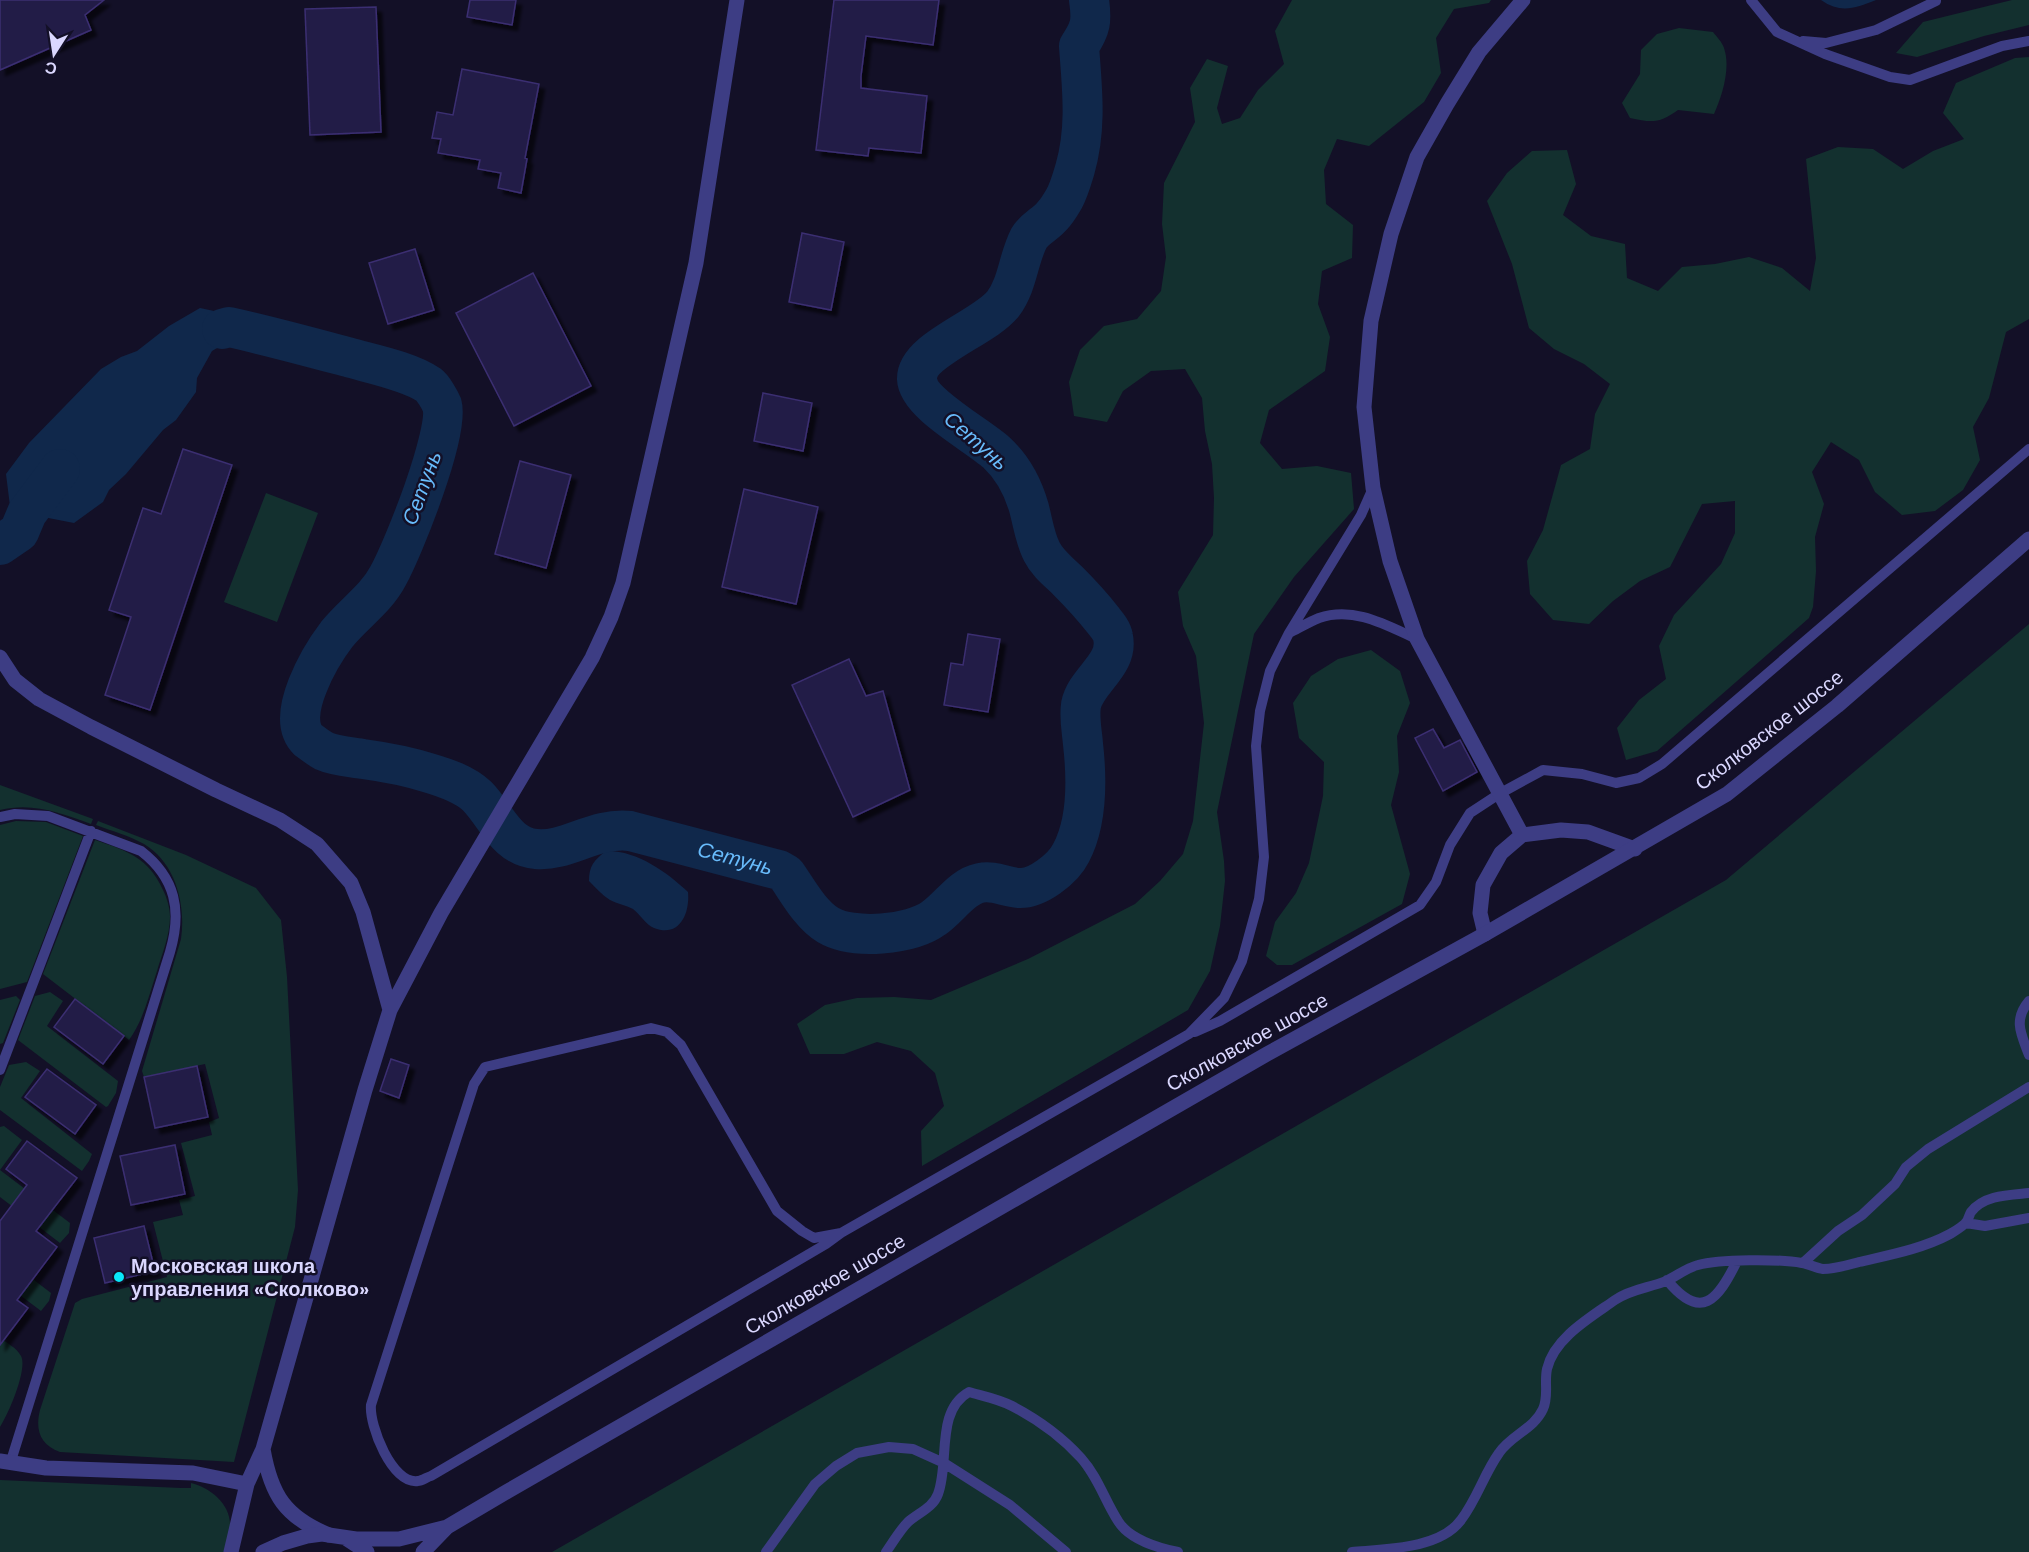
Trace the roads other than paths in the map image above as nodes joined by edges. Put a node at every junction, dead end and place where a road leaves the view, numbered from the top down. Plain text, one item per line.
1 (737, 0) edge
2 (1523, 0) edge
3 (1752, 0) edge
4 (1936, 1) edge
5 (1793, 40) junction
6 (2029, 41) edge
7 (2029, 449) edge
8 (1373, 488) junction
9 (2029, 539) edge
10 (1289, 633) junction
11 (1417, 639) junction
12 (0, 657) edge
13 (1499, 794) junction
14 (0, 817) edge
15 (91, 831) junction
16 (1522, 835) junction
17 (1635, 849) junction
18 (1485, 934) junction
19 (2029, 1001) edge
20 (390, 1010) junction
21 (1189, 1034) junction
22 (2029, 1055) edge
23 (0, 1070) edge
24 (2029, 1087) edge
25 (2029, 1192) edge
26 (2029, 1218) edge
27 (1966, 1223) junction
28 (841, 1233) junction
29 (1737, 1261) junction
30 (1803, 1263) junction
31 (1667, 1280) junction
32 (263, 1449) junction
33 (5, 1463) edge
34 (945, 1463) junction
35 (246, 1484) junction
36 (447, 1527) junction
37 (337, 1536) junction
38 (231, 1552) edge
39 (263, 1552) edge
40 (367, 1552) edge
41 (423, 1552) edge
42 (766, 1552) edge
43 (886, 1552) edge
44 (1066, 1552) edge
45 (1178, 1552) edge
46 (1352, 1552) edge

1 - 20 street
2 - 8 street
3 - 5 lane
4 - 5 lane
5 - 6 lane
7 - 13 lane
8 - 10 lane
8 - 11 street
9 - 17 street, Сколковское шоссе
10 - 11 lane
10 - 21 lane
11 - 13 street
12 - 20 street
13 - 16 street
13 - 21 lane
14 - 15 lane
15 - 23 lane
15 - 33 lane
16 - 17 street
16 - 18 street
17 - 18 street, Сколковское шоссе
18 - 36 street, Сколковское шоссе
19 - 22 lane
20 - 32 street
21 - 28 lane
24 - 30 lane
25 - 27 lane
26 - 27 lane
27 - 30 lane
28 - 28 lane
29 - 30 lane
29 - 31 lane
29 - 31 lane
31 - 46 lane
32 - 35 street
32 - 37 street
33 - 35 street
34 - 42 lane
34 - 43 lane
34 - 44 lane
34 - 45 lane
35 - 38 street
36 - 37 street
36 - 41 street
37 - 39 street
37 - 40 street

